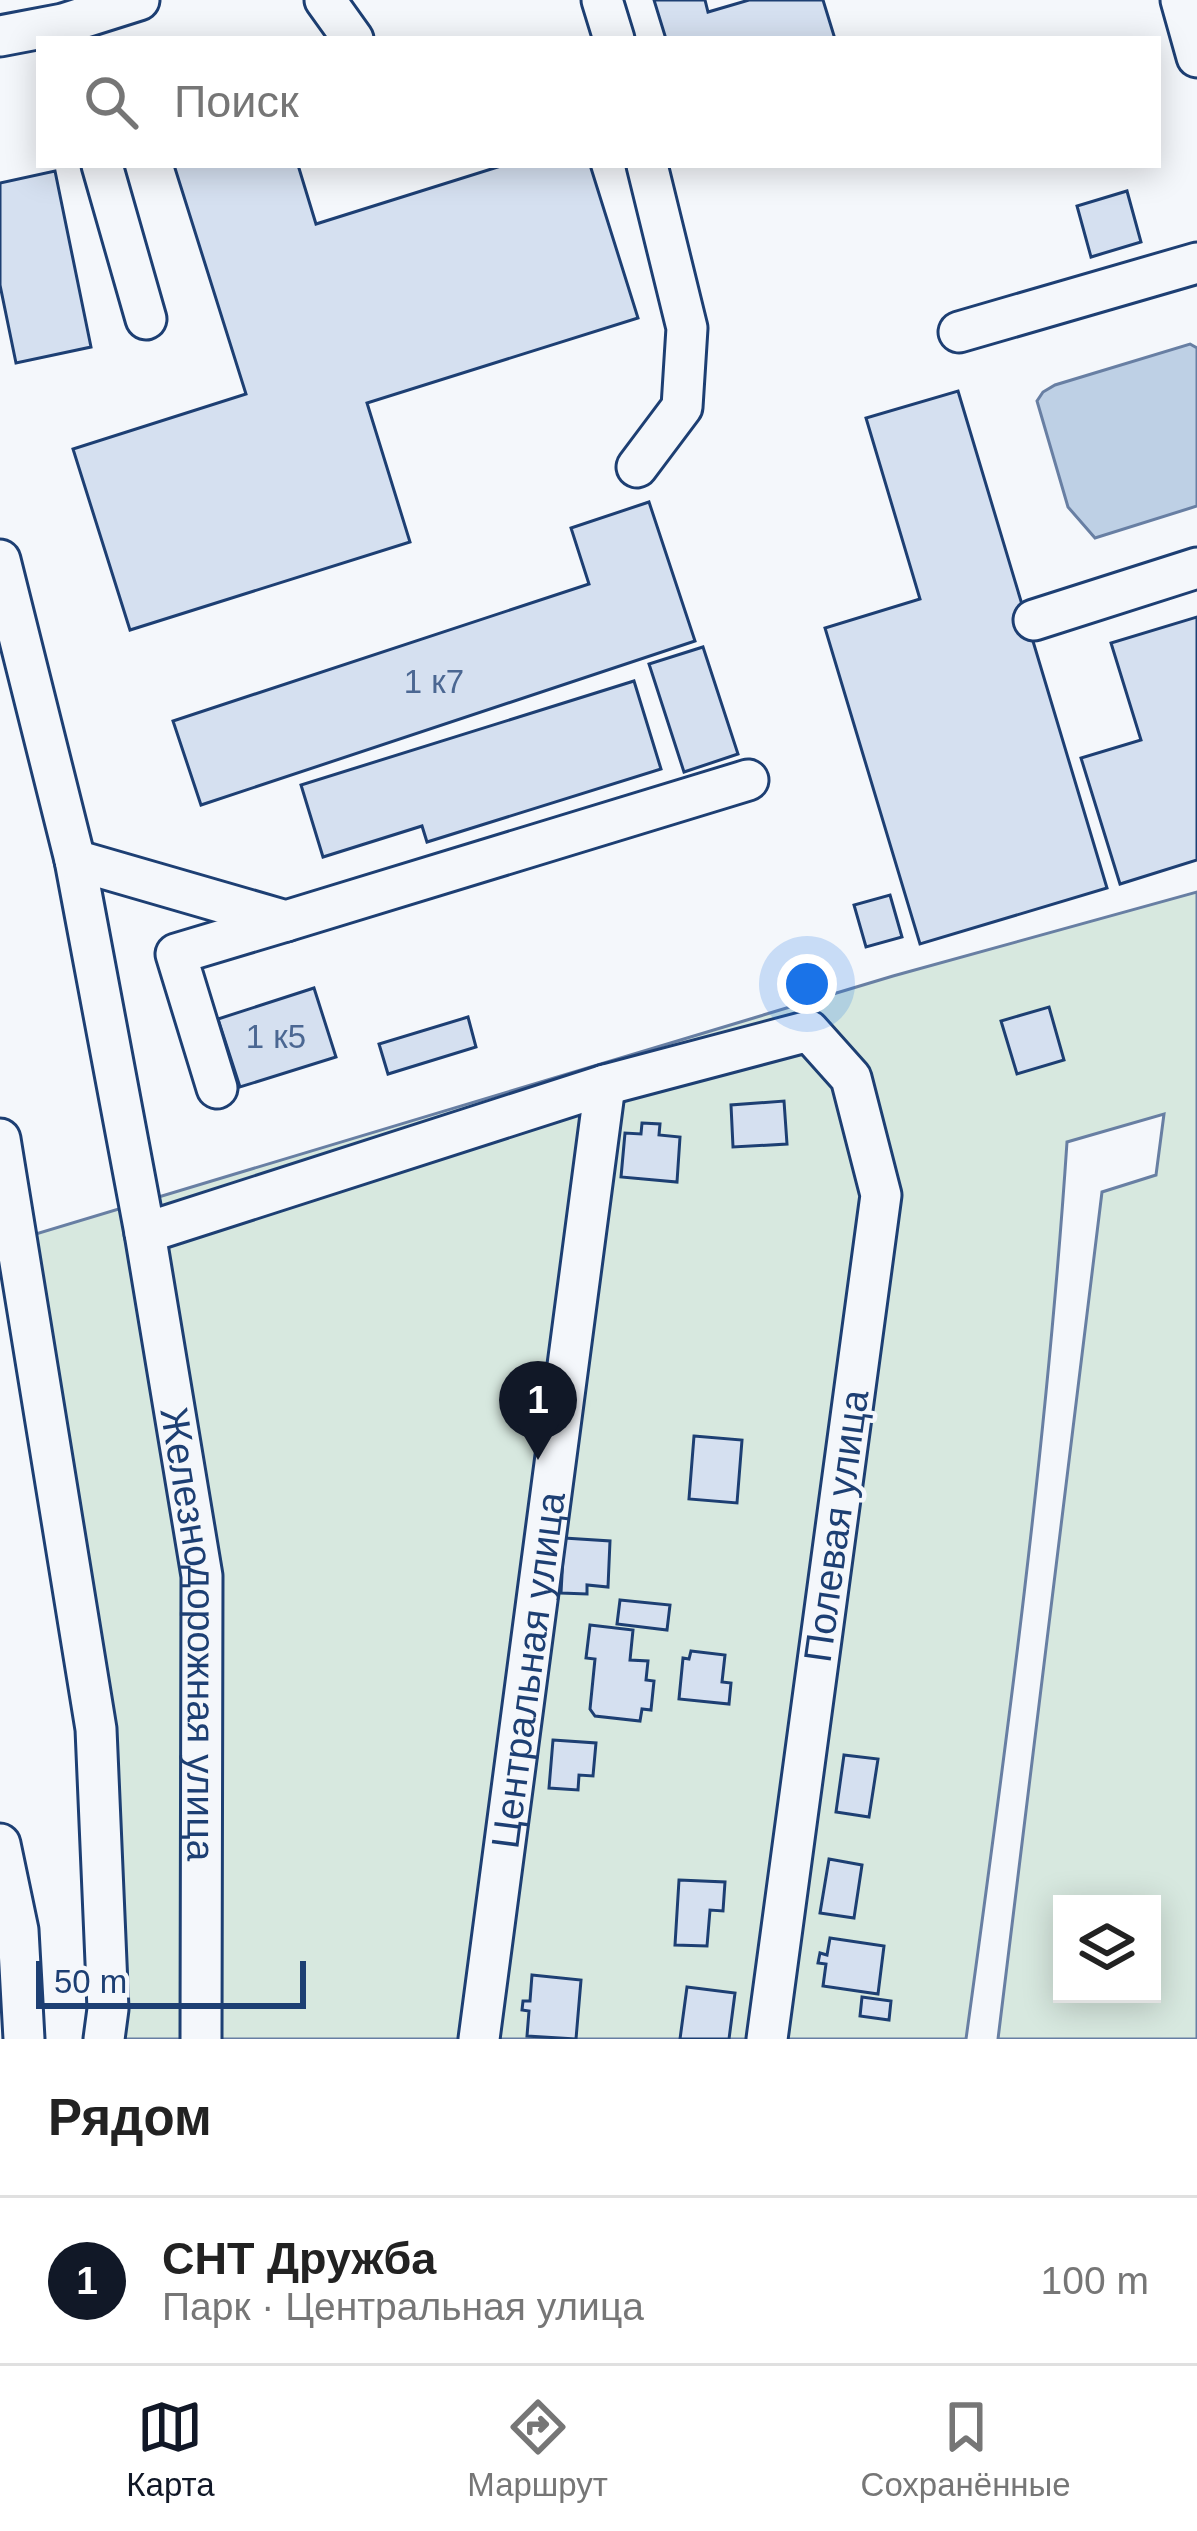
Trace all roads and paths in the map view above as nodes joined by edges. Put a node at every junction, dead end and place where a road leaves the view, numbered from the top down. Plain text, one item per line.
1 (139, 0) edge
2 (325, 0) edge
3 (602, 0) edge
4 (1181, 0) edge
5 (64, 32) edge
6 (0, 36) edge
7 (351, 36) edge
8 (613, 36) edge
9 (1197, 57) edge
10 (103, 168) edge
11 (648, 168) edge
12 (1197, 263) edge
13 (146, 319) dead end
14 (958, 332) dead end
15 (637, 467) dead end
16 (0, 560) edge
17 (1197, 568) edge
18 (1034, 620) dead end
19 (748, 780) dead end
20 (75, 860) junction
21 (286, 921) junction
22 (605, 1085) junction
23 (217, 1088) dead end
24 (0, 1139) edge
25 (145, 1233) junction
26 (0, 1844) edge
27 (24, 2039) edge
28 (104, 2039) edge
29 (201, 2039) edge
30 (479, 2039) edge
31 (767, 2039) edge

1 - 5 street
2 - 7 street
3 - 8 street
4 - 9 street
5 - 6 street
10 - 13 street
11 - 15 street
12 - 14 street
16 - 20 street, Железнодорожная улица
17 - 18 street
19 - 21 street
20 - 21 street
20 - 25 street, Железнодорожная улица
21 - 23 street
22 - 25 street
22 - 30 street, Центральная улица
22 - 31 street, Полевая улица
24 - 28 street
25 - 29 street, Железнодорожная улица
26 - 27 street

